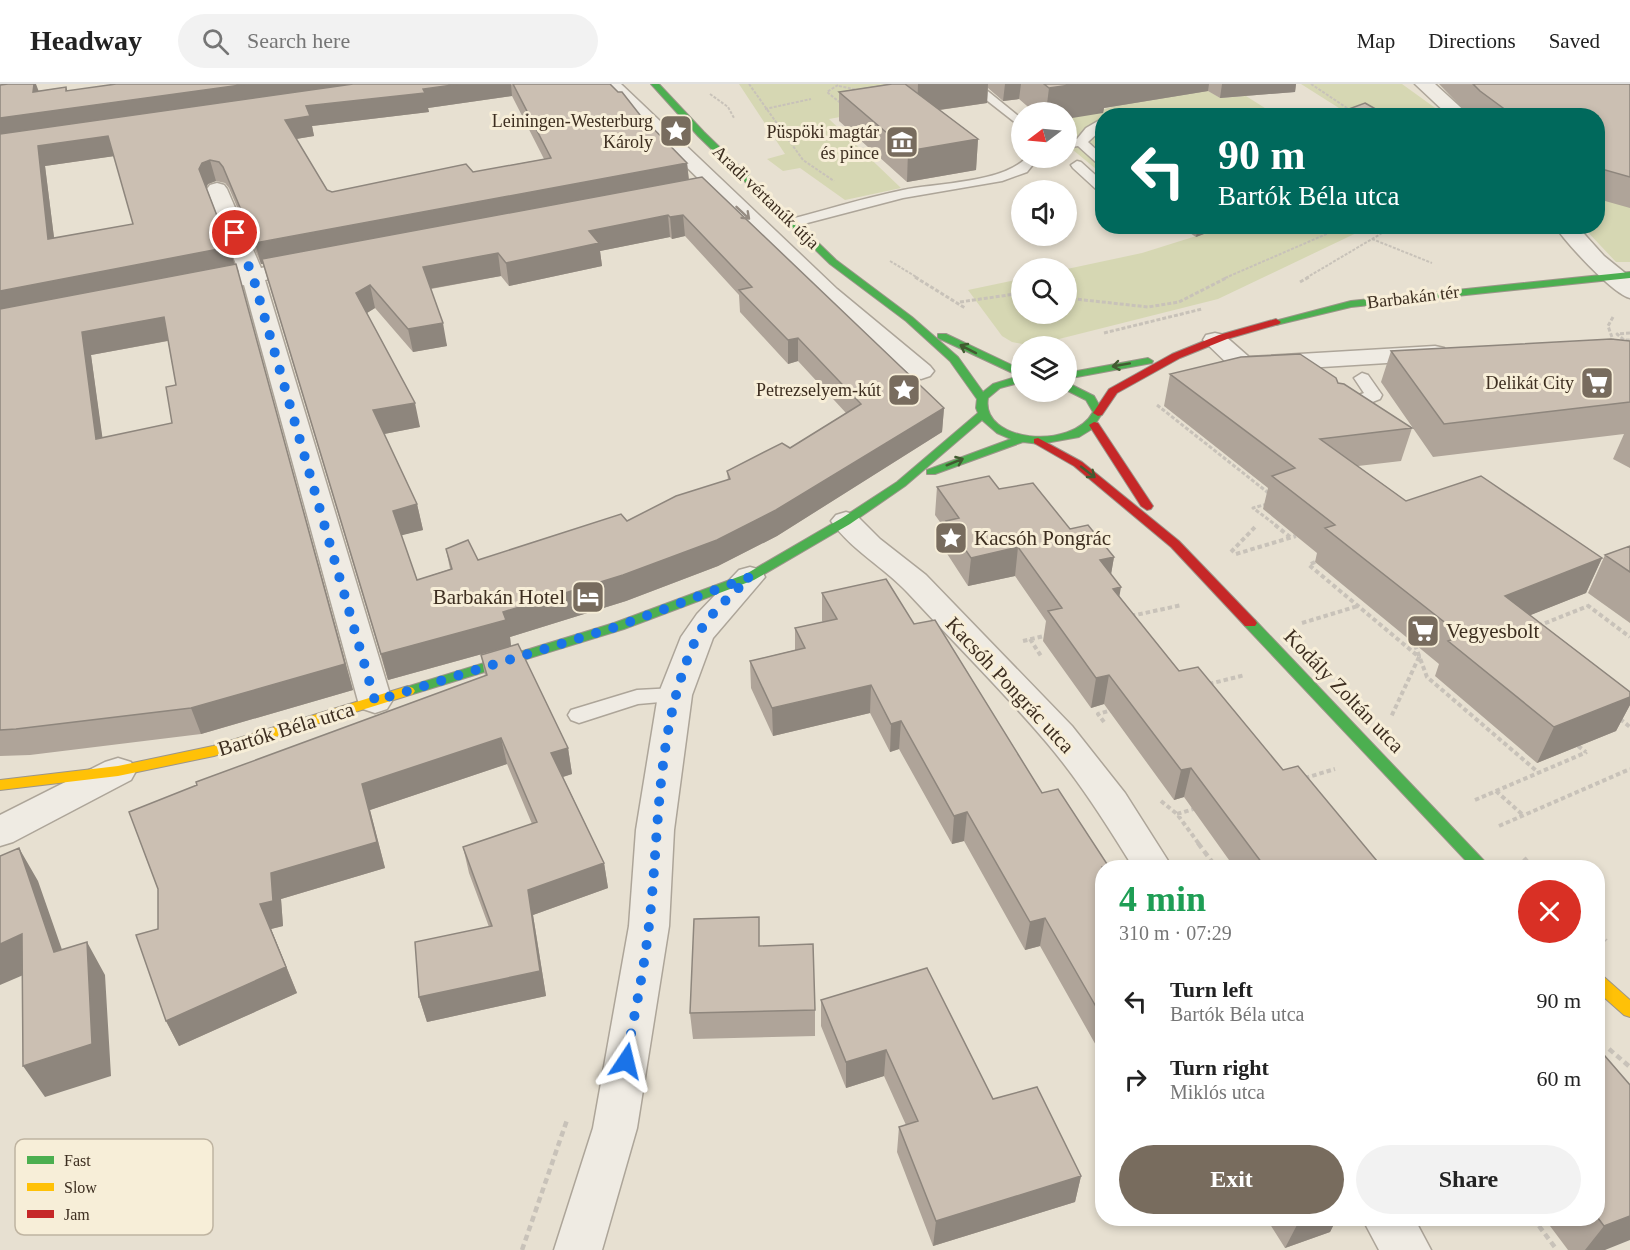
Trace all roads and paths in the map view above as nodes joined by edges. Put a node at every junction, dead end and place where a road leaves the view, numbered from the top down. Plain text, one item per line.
1 (611, 84) edge
2 (655, 84) edge
3 (749, 84) edge
4 (972, 84) edge
5 (1311, 84) edge
6 (1424, 84) edge
7 (838, 85) edge
8 (861, 89) junction
9 (870, 89) edge
10 (869, 97) edge
11 (811, 99) dead end
12 (1347, 108) edge
13 (1452, 108) edge
14 (765, 109) junction
15 (847, 109) edge
16 (1011, 116) edge
17 (1095, 128) edge
18 (1081, 142) junction
19 (1077, 143) edge
20 (1095, 155) edge
21 (803, 160) junction
22 (799, 161) dead end
23 (1077, 165) edge
24 (1024, 168) edge
25 (1095, 181) edge
26 (838, 183) dead end
27 (716, 187) junction
28 (217, 189) dead end
29 (692, 191) edge
30 (792, 223) junction
31 (1326, 234) edge
32 (1380, 234) edge
33 (1571, 234) edge
34 (1371, 239) junction
35 (334, 261) edge
36 (1435, 264) dead end
37 (253, 277) junction
38 (1292, 287) dead end
39 (1623, 288) edge
40 (176, 291) edge
41 (829, 294) junction
42 (1011, 295) edge
43 (1077, 299) edge
44 (885, 302) junction
45 (959, 302) dead end
46 (1213, 306) dead end
47 (909, 319) junction
48 (1630, 333) edge
49 (1100, 334) dead end
50 (1215, 340) junction
51 (1630, 340) edge
52 (1615, 347) edge
53 (1458, 352) edge
54 (1176, 356) junction
55 (1011, 369) edge
56 (921, 371) dead end
57 (1077, 374) edge
58 (1362, 378) dead end
59 (1011, 382) edge
60 (1077, 391) edge
61 (982, 398) junction
62 (1150, 399) dead end
63 (1337, 410) edge
64 (982, 415) junction
65 (1096, 419) junction
66 (1020, 439) junction
67 (1038, 441) junction
68 (901, 484) junction
69 (846, 521) junction
70 (1255, 527) dead end
71 (1296, 536) dead end
72 (1290, 538) junction
73 (1175, 544) junction
74 (1315, 562) dead end
75 (750, 577) junction
76 (1183, 605) dead end
77 (1358, 606) junction
78 (1125, 618) edge
79 (1295, 625) dead end
80 (1534, 627) edge
81 (1056, 633) edge
82 (1630, 637) edge
83 (1016, 644) dead end
84 (1415, 645) dead end
85 (1419, 657) junction
86 (1245, 675) dead end
87 (1199, 687) edge
88 (675, 695) junction
89 (375, 701) junction
90 (1120, 707) edge
91 (1612, 713) edge
92 (579, 715) dead end
93 (1390, 720) dead end
94 (1630, 727) edge
95 (1111, 731) dead end
96 (1578, 746) edge
97 (1630, 769) edge
98 (1335, 770) dead end
99 (118, 771) junction
100 (1539, 773) junction
101 (1295, 781) edge
102 (0, 785) edge
103 (1496, 791) junction
104 (1156, 794) dead end
105 (1470, 802) dead end
106 (1199, 807) dead end
107 (1177, 814) junction
108 (1523, 815) junction
109 (1494, 828) dead end
110 (0, 832) edge
111 (1149, 860) edge
112 (1211, 860) edge
113 (1475, 860) edge
114 (1605, 988) edge
115 (1630, 1010) edge
116 (1606, 1046) dead end
117 (1630, 1067) edge
118 (1391, 1226) edge
119 (1539, 1226) edge
120 (578, 1250) edge
121 (1407, 1250) edge
122 (1557, 1250) edge

1 - 27 street, Aradi vértanúk útja
2 - 30 street, Aradi vértanúk útja
3 - 14 path
4 - 16 lane
5 - 12 path
6 - 13 street
7 - 8 path
7 - 15 path
8 - 9 path
8 - 10 path
11 - 14 path
14 - 21 path
17 - 18 lane
18 - 19 lane
18 - 20 lane
21 - 22 path
21 - 26 path
23 - 25 lane
24 - 30 lane
27 - 29 street
27 -> 41 street, Aradi vértanúk útja
28 - 37 street
30 - 44 street, Aradi vértanúk útja
31 - 43 path
32 - 34 path
33 - 39 street
34 - 36 path
34 - 38 path
35 - 37 street
37 - 40 street
37 - 89 street
39 - 50 street, Barbakán tér
39 - 52 path
41 - 44 street, Aradi vértanúk útja
41 - 56 street, Aradi vértanúk útja
42 - 45 path
44 - 47 street, Aradi vértanúk útja
46 - 49 path
55 -> 47 street, Aradi vértanúk útja
47 - 61 street, Aradi vértanúk útja
48 - 51 path
50 - 53 street
50 - 54 street, Barbakán tér
54 -> 57 street, Barbakán tér
54 - 65 street, Barbakán tér
58 - 63 lane
59 - 61 street
60 - 65 street, Kodály Zoltán utca
61 - 64 street
62 - 72 path
64 - 66 street
64 - 68 street, Bartók Béla utca
65 - 67 street
65 - 73 street, Kodály Zoltán utca
66 - 67 street
68 -> 66 street, Bartók Béla utca
67 -> 73 street, Kodály Zoltán utca
68 - 69 street, Bartók Béla utca
69 - 75 street, Bartók Béla utca
69 - 111 street, Kacsóh Pongrác utca
70 - 72 path
71 - 72 path
73 - 113 street, Kodály Zoltán utca
74 - 77 path
75 - 88 street
75 - 89 street, Bartók Béla utca
76 - 78 path
77 - 79 path
77 - 85 path
80 - 82 path
81 - 83 path
84 - 85 path
85 - 93 path
85 - 100 path
86 - 87 path
88 - 92 lane
88 - 120 street
89 - 99 street, Bartók Béla utca
90 - 95 path
91 - 94 path
96 - 100 path
97 - 108 path
98 - 101 path
99 - 102 street
99 - 110 street, Bartók Béla utca
100 - 103 path
103 - 105 path
103 - 108 path
104 - 107 path
106 - 107 path
107 - 112 path
108 - 109 path
114 - 115 street
116 - 117 path
118 - 121 street
119 - 122 path

